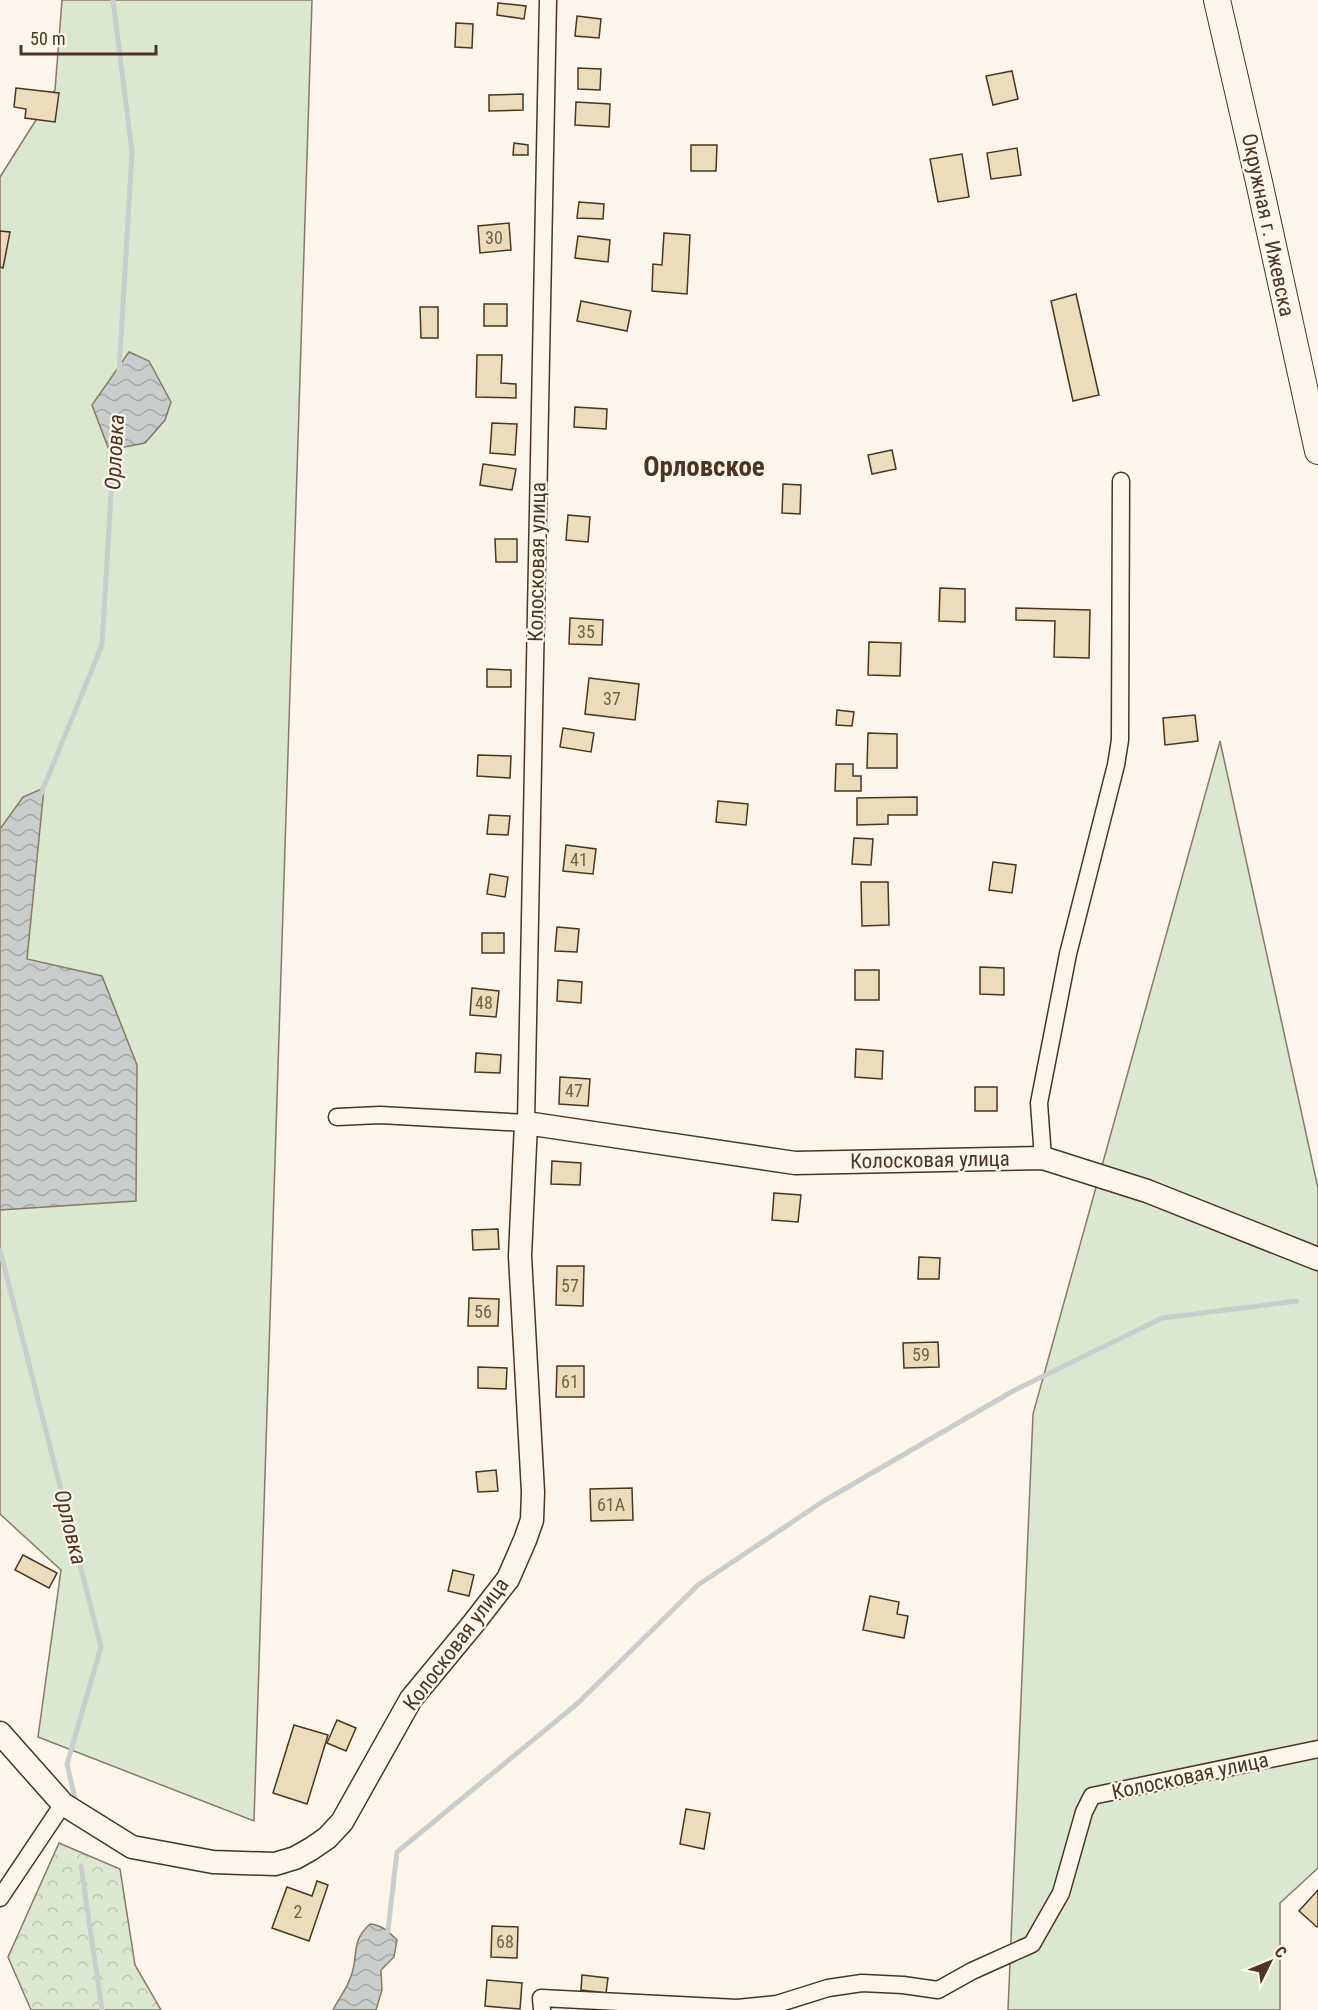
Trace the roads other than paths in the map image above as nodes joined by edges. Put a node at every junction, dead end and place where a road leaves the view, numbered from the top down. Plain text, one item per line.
1 (548, 0) edge
2 (1217, 0) edge
3 (1318, 451) edge
4 (1121, 480) dead end
5 (337, 1118) dead end
6 (526, 1123) junction
7 (1043, 1158) junction
8 (1318, 1259) edge
9 (0, 1732) edge
10 (1318, 1749) edge
11 (63, 1804) junction
12 (0, 1898) edge
13 (542, 2010) edge

1 - 6 street, Колосковая улица
2 - 3 main road, Окружная г. Ижевска
4 - 7 street
5 - 6 street
6 - 7 street, Колосковая улица
6 - 11 street, Колосковая улица
7 - 8 street, Колосковая улица
9 - 11 street
10 - 13 street, Колосковая улица
11 - 12 street

